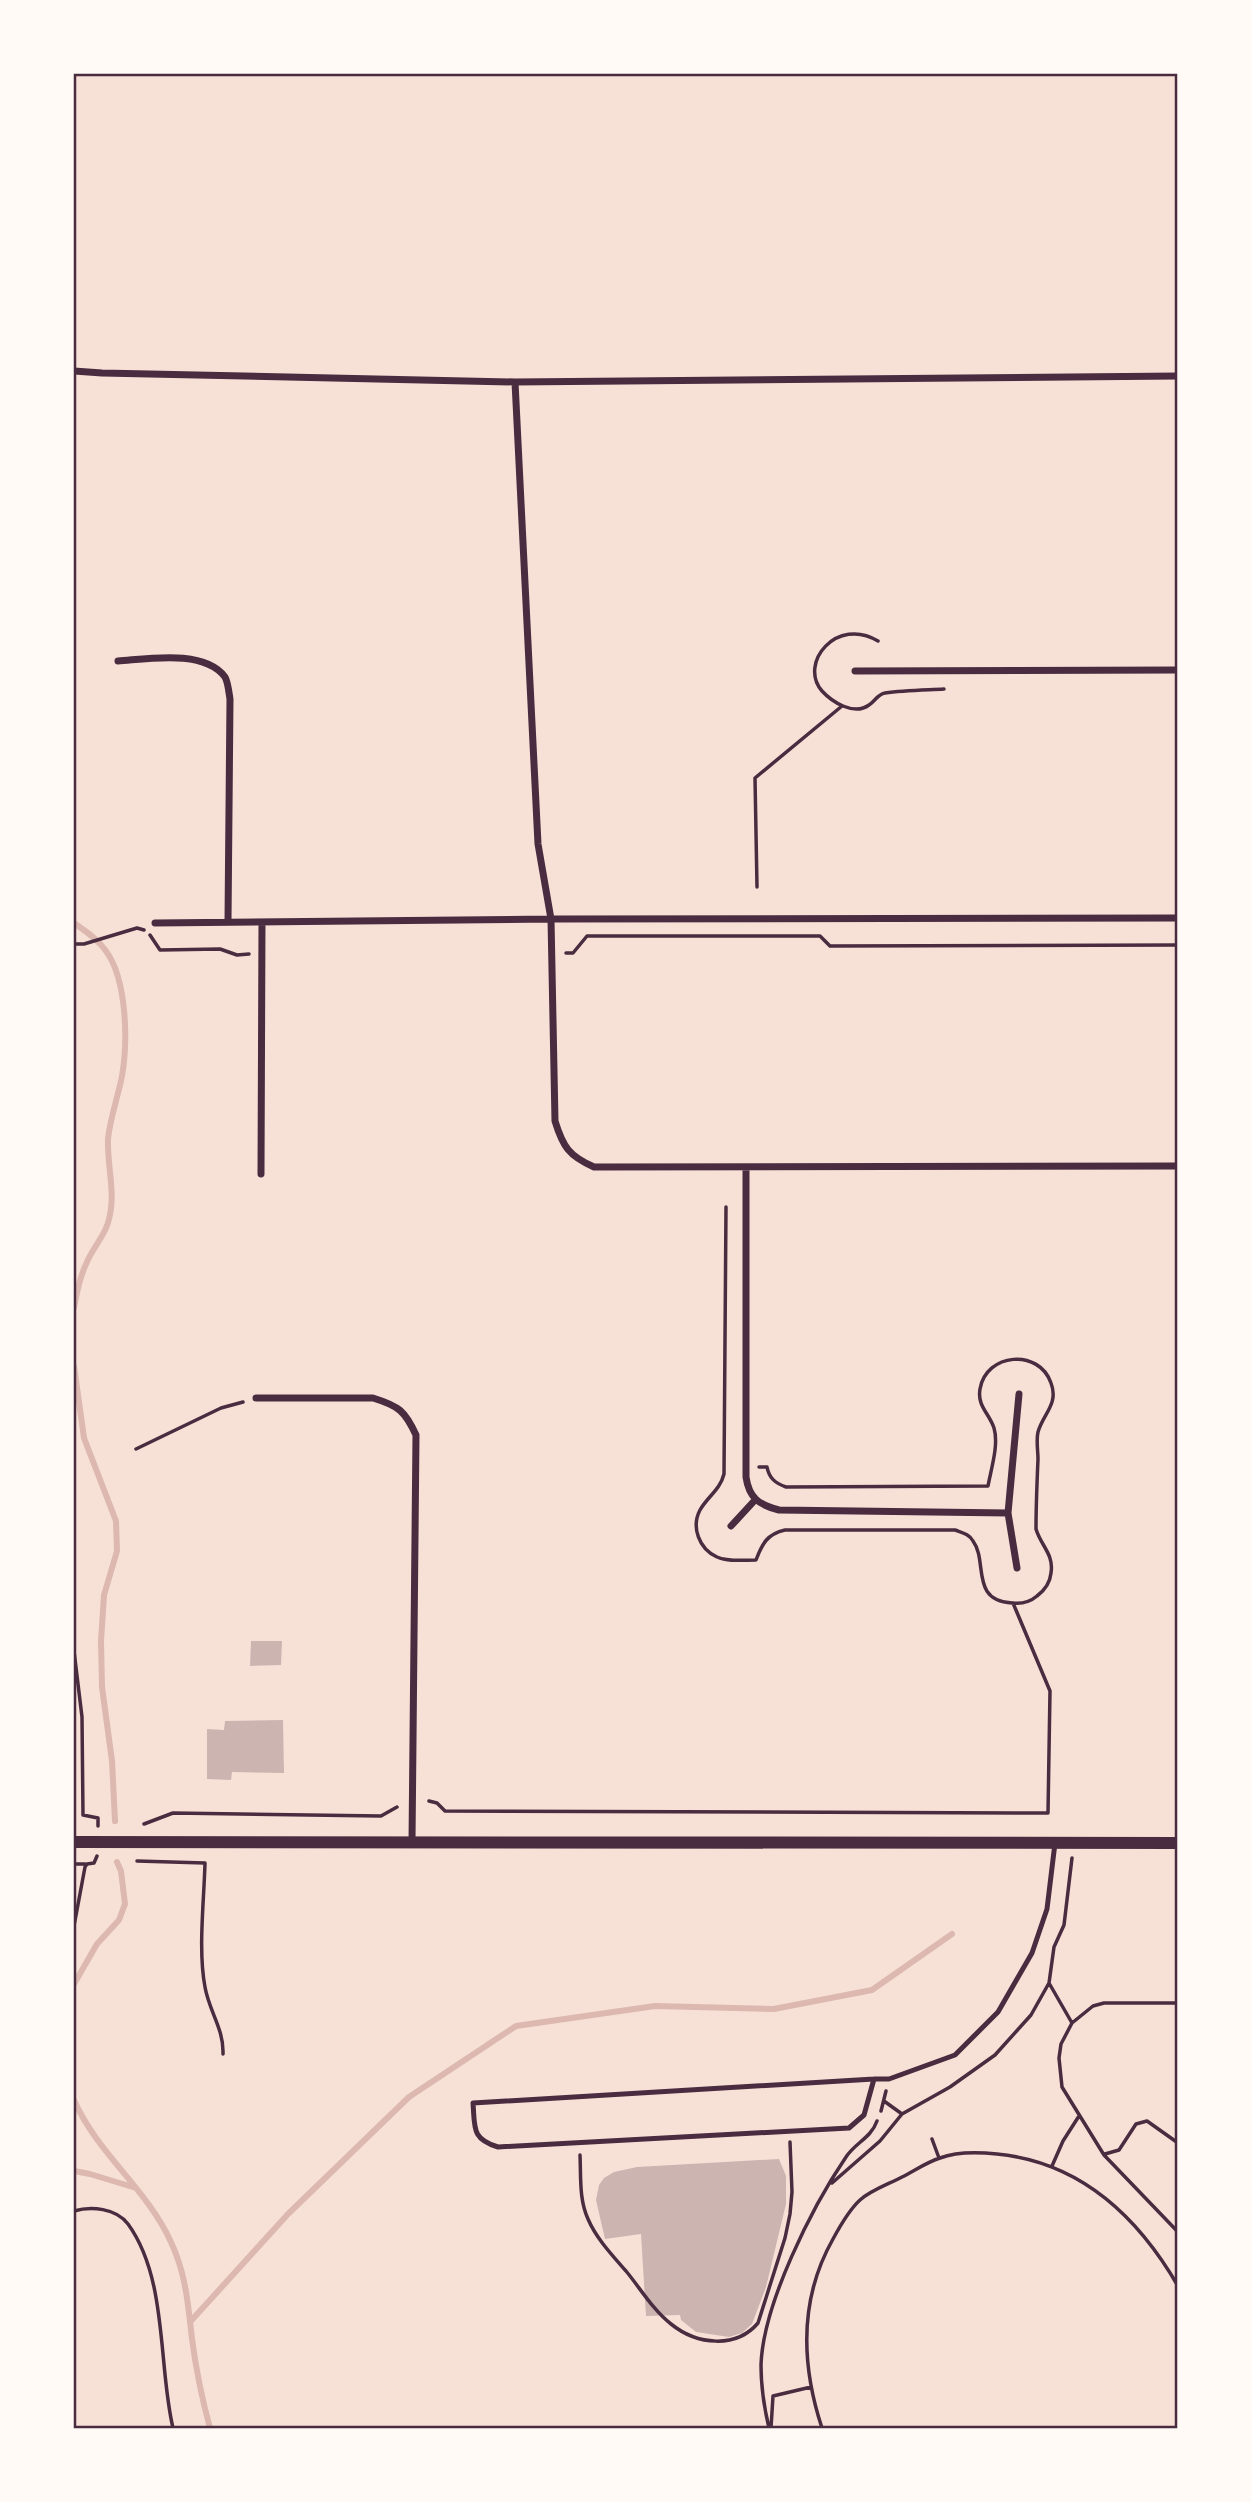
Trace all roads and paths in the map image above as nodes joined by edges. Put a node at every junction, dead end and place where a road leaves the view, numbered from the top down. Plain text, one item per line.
1 (74, 371) edge
2 (1178, 376) edge
3 (515, 382) junction
4 (877, 641) dead end
5 (118, 661) dead end
6 (1178, 670) edge
7 (855, 671) dead end
8 (944, 689) dead end
9 (842, 706) junction
10 (757, 887) dead end
11 (1178, 918) edge
12 (551, 919) junction
13 (229, 921) junction
14 (262, 922) junction
15 (155, 923) dead end
16 (74, 944) edge
17 (1178, 945) edge
18 (566, 953) dead end
19 (262, 954) junction
20 (1178, 1166) edge
21 (746, 1167) junction
22 (261, 1174) dead end
23 (726, 1207) dead end
24 (1019, 1394) dead end
25 (256, 1398) joint
26 (136, 1449) dead end
27 (757, 1467) dead end
28 (755, 1500) junction
29 (1008, 1513) junction
30 (731, 1526) dead end
31 (1017, 1568) dead end
32 (1013, 1603) junction
33 (74, 1651) edge
34 (429, 1801) dead end
35 (397, 1807) dead end
36 (134, 1825) dead end
37 (97, 1826) dead end
38 (74, 1842) edge
39 (412, 1842) junction
40 (1074, 1842) junction
41 (1055, 1843) junction
42 (1178, 1843) edge
43 (97, 1856) dead end
44 (137, 1861) dead end
45 (74, 1864) edge
46 (87, 1864) junction
47 (74, 1926) edge
48 (1049, 1983) junction
49 (1178, 2003) edge
50 (1072, 2023) junction
51 (223, 2054) dead end
52 (874, 2079) junction
53 (889, 2079) junction
54 (884, 2101) junction
55 (902, 2114) junction
56 (1079, 2116) junction
57 (789, 2131) junction
58 (932, 2139) dead end
59 (579, 2143) junction
60 (1178, 2143) edge
61 (1104, 2155) junction
62 (939, 2158) junction
63 (1052, 2167) junction
64 (830, 2184) junction
65 (74, 2211) edge
66 (1178, 2232) edge
67 (1178, 2286) edge
68 (811, 2387) junction
69 (173, 2428) edge
70 (770, 2428) edge
71 (822, 2428) edge

1 - 3 street
2 - 3 street
3 - 12 street
4 - 9 path
5 - 13 street
6 - 7 street
8 - 9 path
9 - 10 path
11 - 12 street
12 - 14 street
12 - 21 street
13 - 14 street
13 - 15 street
14 - 19 street
16 - 19 path
17 - 18 path
19 - 22 street
20 - 21 street
21 - 28 street
23 - 32 path
24 - 29 street
25 - 26 path
25 - 39 street
27 - 32 path
28 - 29 street
28 - 30 street
29 - 31 street
32 - 34 path
33 - 37 path
35 - 36 path
38 - 39 street
39 - 41 street
40 - 41 street
40 - 42 street
40 - 48 path
41 - 53 lane
43 - 46 path
44 - 51 path
45 - 46 path
46 - 47 path
48 - 50 path
48 - 55 path
49 - 50 path
50 - 56 path
52 - 53 lane
52 - 57 lane
52 - 59 lane
53 - 54 path
54 - 55 path
54 - 64 path
55 - 64 path
56 - 61 path
56 - 63 path
57 - 59 lane
57 - 59 path
58 - 62 path
60 - 61 path
61 - 66 path
62 - 63 path
62 - 68 path
63 - 67 path
64 - 70 path
65 - 69 path
68 - 70 path
68 - 71 path

